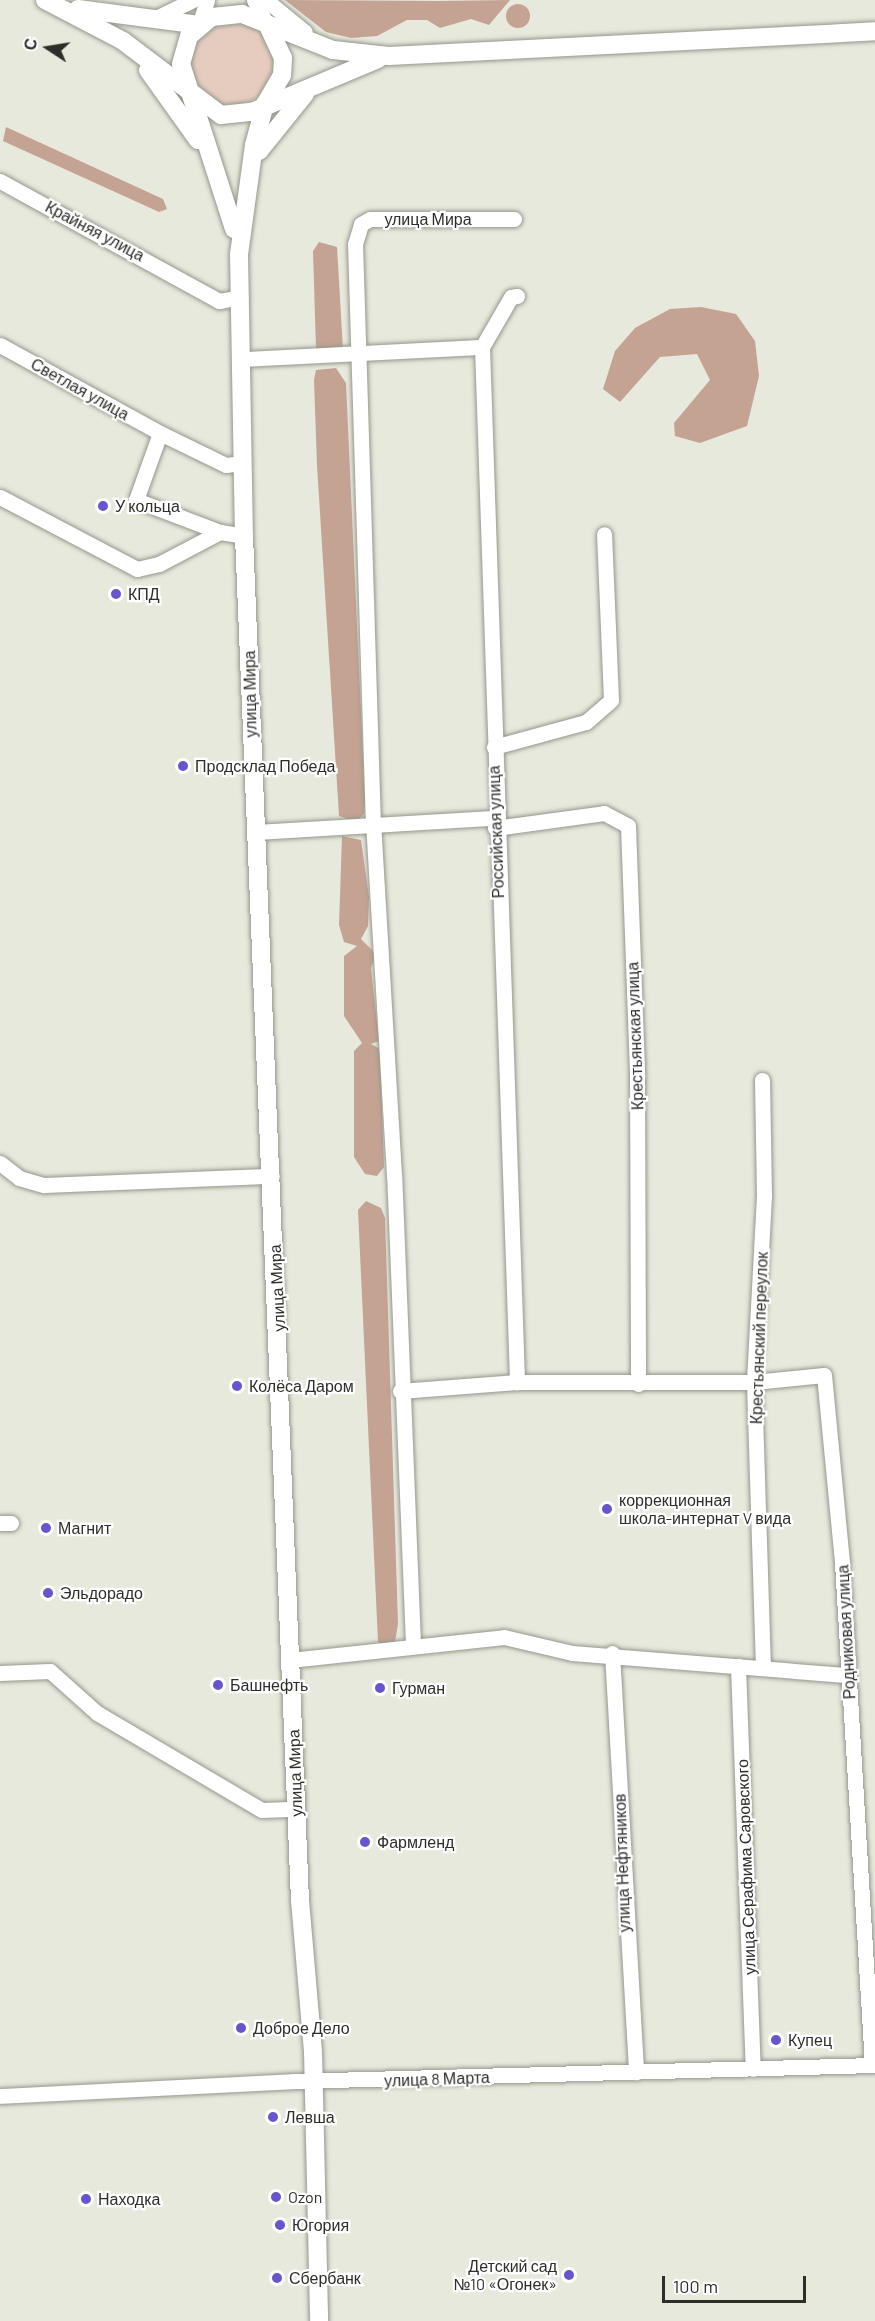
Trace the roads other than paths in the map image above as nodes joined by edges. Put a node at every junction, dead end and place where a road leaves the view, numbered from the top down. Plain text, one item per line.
1 (193, 0) edge
2 (207, 0) edge
3 (254, 0) edge
4 (266, 0) edge
5 (53, 3) edge
6 (146, 20) junction
7 (199, 26) junction
8 (268, 28) junction
9 (875, 32) edge
10 (123, 41) junction
11 (388, 56) junction
12 (313, 86) junction
13 (188, 91) junction
14 (265, 104) junction
15 (0, 181) edge
16 (246, 183) junction
17 (225, 187) junction
18 (514, 219) dead end
19 (239, 254) junction
20 (517, 296) dead end
21 (241, 297) junction
22 (0, 345) edge
23 (482, 347) junction
24 (358, 353) junction
25 (244, 359) junction
26 (160, 433) junction
27 (243, 463) junction
28 (0, 497) edge
29 (220, 532) junction
30 (604, 534) dead end
31 (244, 536) junction
32 (494, 747) junction
33 (494, 823) junction
34 (373, 826) junction
35 (255, 832) junction
36 (762, 1080) dead end
37 (0, 1163) edge
38 (272, 1176) junction
39 (518, 1382) junction
40 (754, 1382) junction
41 (638, 1384) junction
42 (400, 1391) junction
43 (413, 1644) junction
44 (612, 1653) junction
45 (290, 1660) junction
46 (738, 1666) junction
47 (763, 1668) junction
48 (0, 1672) edge
49 (848, 1675) junction
50 (296, 1809) junction
51 (868, 1890) edge
52 (873, 2065) edge
53 (753, 2069) junction
54 (636, 2072) junction
55 (313, 2081) junction
56 (0, 2096) edge
57 (319, 2321) edge

1 - 6 street
2 - 7 street
3 - 8 street
4 - 11 street
5 - 6 main road
5 - 10 main road
6 - 7 main road
7 - 8 main road
7 - 13 main road
8 - 11 main road
8 - 14 main road
9 - 11 main road
10 - 13 main road
10 - 17 main road
11 - 12 main road
12 - 14 main road
12 - 16 main road
13 - 14 main road
13 - 17 main road
14 - 16 main road
15 - 21 street, Крайняя улица
16 - 19 main road
17 - 19 main road
18 - 24 street, улица Мира
19 - 21 main road, улица Мира
20 - 23 street
21 - 25 main road, улица Мира
22 - 26 street, Светлая улица
23 - 24 street
23 - 32 street, Российская улица
24 - 25 street
24 - 34 street, улица Мира
25 - 27 main road, улица Мира
26 - 27 street, Светлая улица
26 - 29 street
27 - 31 main road, улица Мира
28 - 29 street
29 - 31 street
30 - 32 street
31 - 35 main road, улица Мира
32 - 33 street, Российская улица
33 - 34 street
33 - 39 street, Российская улица
33 - 41 street, Крестьянская улица
34 - 35 street
34 - 42 street, улица Мира
35 - 38 main road, улица Мира
36 - 40 street, Крестьянский переулок
37 - 38 street
38 - 45 main road, улица Мира
39 - 41 street
39 - 42 street
40 - 41 street
40 - 47 street, Крестьянский переулок
40 - 49 street, Родниковая улица
42 - 43 street, улица Мира
43 - 44 street
43 - 45 street
44 - 46 street
44 - 54 street, улица Нефтяников
45 - 50 main road, улица Мира
46 - 47 street
46 - 53 street, улица Серафима Саровского
47 - 49 street
48 - 50 street
49 - 51 street, Родниковая улица
50 - 55 main road, улица Мира
51 - 52 street, Родниковая улица
52 - 53 street, улица 8 Марта
53 - 54 street, улица 8 Марта
54 - 55 street, улица 8 Марта
55 - 56 street, улица 8 Марта
55 - 57 main road, улица Мира

